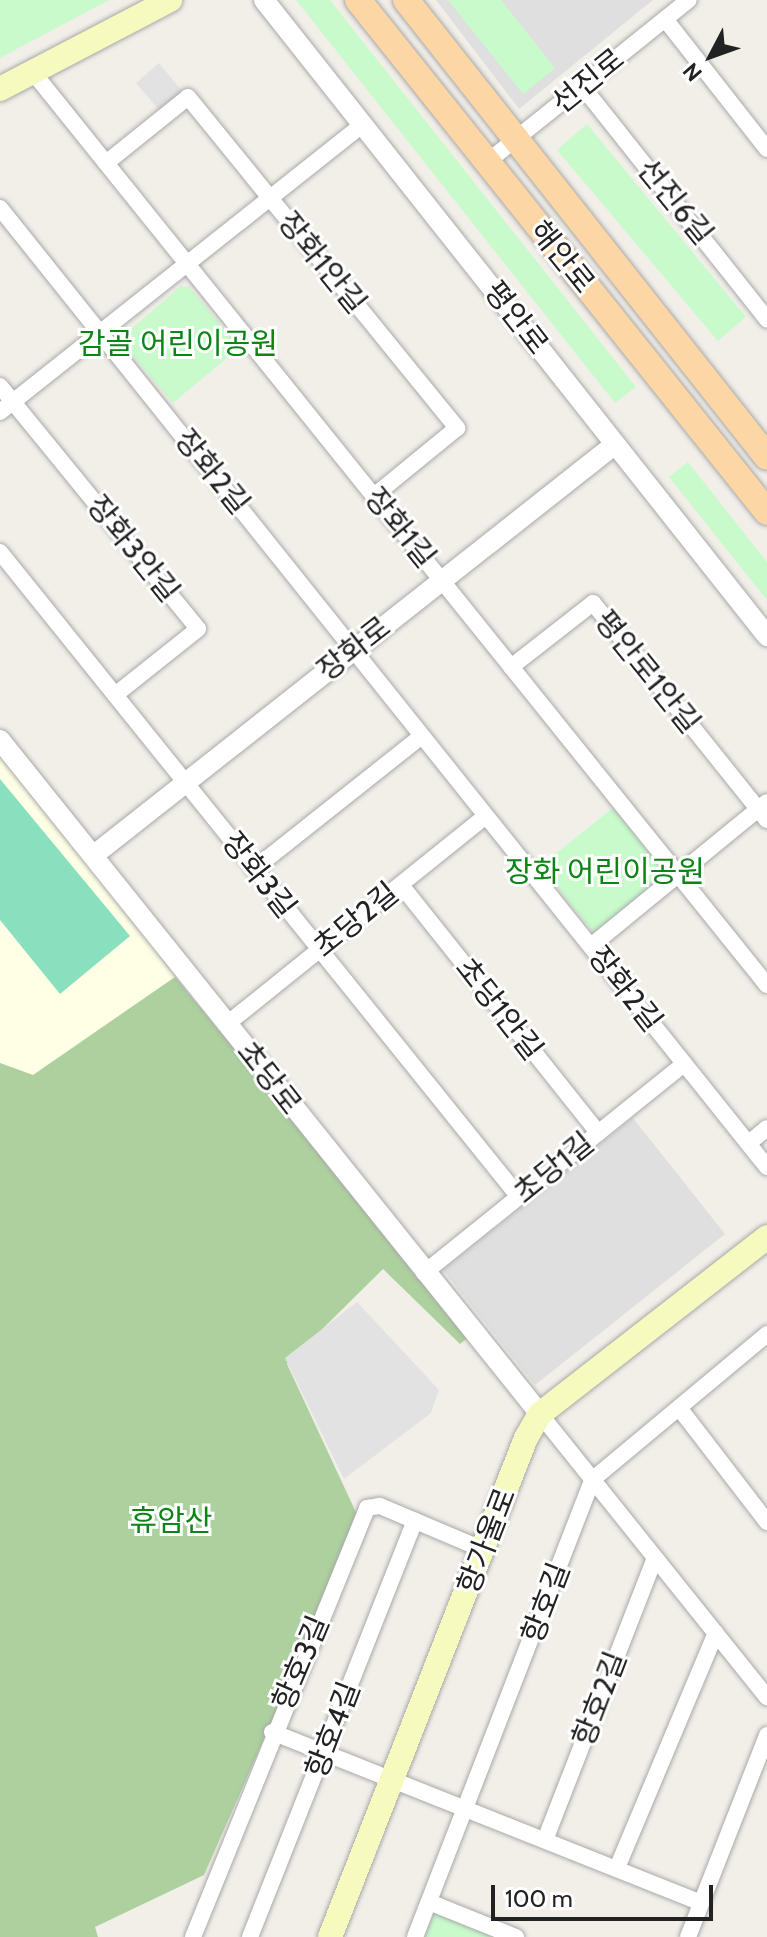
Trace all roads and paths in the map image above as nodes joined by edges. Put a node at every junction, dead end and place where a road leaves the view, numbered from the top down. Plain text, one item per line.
1 (138, 0) edge
2 (170, 0) edge
3 (264, 0) edge
4 (358, 0) edge
5 (406, 0) edge
6 (689, 0) edge
7 (665, 19) junction
8 (0, 70) edge
9 (32, 71) junction
10 (582, 86) junction
11 (0, 89) edge
12 (364, 124) junction
13 (516, 139) junction
14 (767, 149) edge
15 (106, 163) junction
16 (486, 163) junction
17 (270, 199) junction
18 (0, 208) edge
19 (187, 262) junction
20 (767, 318) edge
21 (99, 332) junction
22 (0, 386) edge
23 (6, 407) edge
24 (614, 445) junction
25 (767, 457) edge
26 (375, 495) junction
27 (767, 512) edge
28 (0, 552) edge
29 (441, 579) junction
30 (767, 636) edge
31 (353, 650) junction
32 (511, 667) junction
33 (115, 695) junction
34 (422, 736) junction
35 (0, 740) edge
36 (185, 782) junction
37 (764, 810) edge
38 (486, 816) junction
39 (94, 855) junction
40 (254, 869) junction
41 (677, 874) junction
42 (401, 885) junction
43 (591, 946) junction
44 (318, 950) junction
45 (767, 985) edge
46 (227, 1024) junction
47 (684, 1064) junction
48 (767, 1128) edge
49 (598, 1133) junction
50 (749, 1143) junction
51 (767, 1167) edge
52 (519, 1197) junction
53 (767, 1237) edge
54 (424, 1273) junction
55 (765, 1340) edge
56 (680, 1409) junction
57 (540, 1414) junction
58 (592, 1480) junction
59 (415, 1521) junction
60 (767, 1522) edge
61 (484, 1550) junction
62 (655, 1558) junction
63 (716, 1633) junction
64 (763, 1685) edge
65 (272, 1732) junction
66 (767, 1735) edge
67 (325, 1752) junction
68 (394, 1778) junction
69 (468, 1808) junction
70 (545, 1840) junction
71 (617, 1868) junction
72 (429, 1902) junction
73 (701, 1903) junction
74 (193, 1937) edge
75 (250, 1937) edge
76 (330, 1937) edge
77 (415, 1937) edge
78 (516, 1937) edge
79 (688, 1937) edge

1 - 8 main road
2 - 9 main road
3 - 12 street, 평안로
4 - 16 main road, 해안로
5 - 13 main road, 해안로
6 - 7 street, 선진로
7 - 10 street, 선진로
7 - 14 street
9 - 11 main road
9 - 15 street, 장화1길
10 - 13 street, 선진로
10 - 20 street, 선진6길
12 - 17 street
12 - 24 street, 평안로
13 - 16 street, 선진로
13 - 25 main road, 해안로
15 - 17 street, 장화1안길
15 - 19 street, 장화1길
16 - 27 main road, 해안로
17 - 19 street
17 - 26 street, 장화1안길
18 - 21 street, 장화2길
19 - 21 street
19 - 26 street, 장화1길
21 - 23 street
21 - 31 street, 장화2길
22 - 23 street, 장화3안길
23 - 33 street, 장화3안길
24 - 29 street, 장화로
24 - 30 street, 평안로
26 - 29 street, 장화1길
28 - 33 street, 장화3길
29 - 31 street, 장화로
29 - 32 street, 장화1길
31 - 34 street, 장화2길
31 - 36 street, 장화로
32 - 37 street, 평안로1안길
32 - 41 street, 장화1길
33 - 36 street, 장화3길
34 - 38 street, 장화2길
34 - 40 street
35 - 39 street, 초당로
36 - 39 street, 장화로
36 - 40 street, 장화3길
37 - 41 street
38 - 42 street, 초당2길
38 - 43 street, 장화2길
39 - 46 street, 초당로
40 - 44 street, 장화3길
41 - 43 street
41 - 45 street, 장화1길
42 - 44 street, 초당2길
42 - 49 street, 초당1안길
43 - 47 street, 장화2길
44 - 46 street, 초당2길
44 - 52 street, 장화3길
46 - 54 street, 초당로
47 - 49 street, 초당1길
47 - 50 street, 장화2길
48 - 50 street
49 - 52 street, 초당1길
50 - 51 street, 장화2길
52 - 54 street, 초당1길
53 - 57 main road, 항가울로
54 - 57 street, 초당로
55 - 56 street
56 - 58 street
56 - 60 street
57 - 58 street
57 - 61 main road, 항가울로
58 - 62 street
58 - 69 street, 항호길
59 - 61 street, 항호3길
59 - 65 street, 항호3길
59 - 67 street, 항호4길
61 - 68 main road, 항가울로
62 - 63 street
62 - 70 street, 항호2길
63 - 64 street
63 - 71 street
65 - 67 street
65 - 74 street, 항호3길
66 - 73 street
67 - 68 street
67 - 75 street, 항호4길
68 - 69 street
68 - 76 main road, 항가울로
69 - 70 street
69 - 72 street, 항호길
70 - 71 street
71 - 73 street
72 - 77 street, 항호길
72 - 78 street
73 - 79 street

